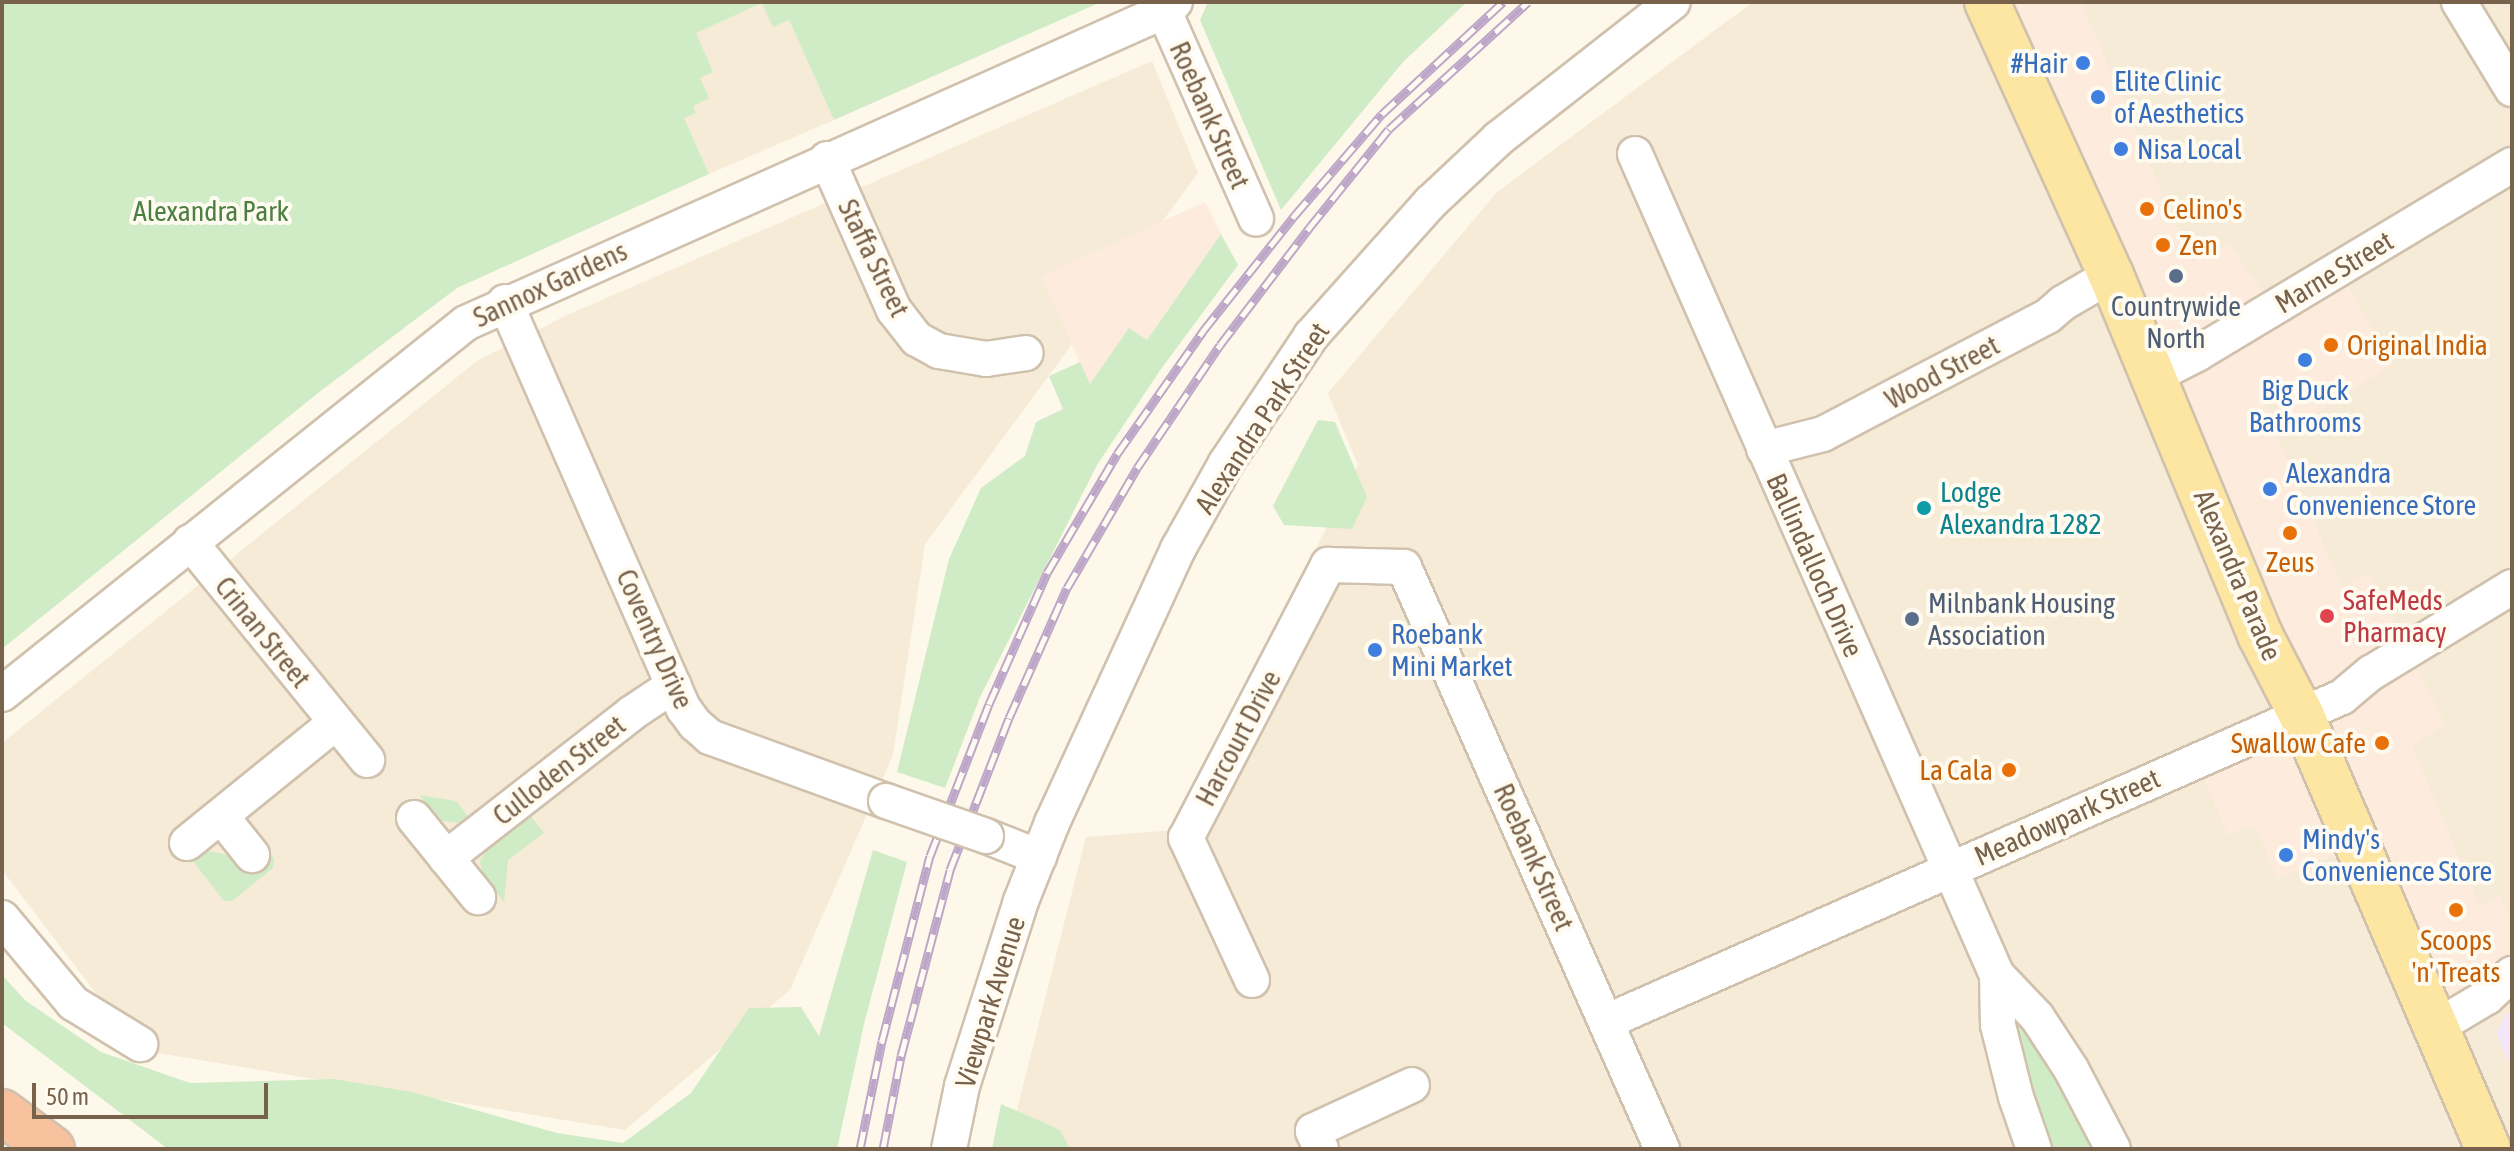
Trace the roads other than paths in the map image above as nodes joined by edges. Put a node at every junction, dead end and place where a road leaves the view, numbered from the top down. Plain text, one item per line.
1 (1673, 2) edge
2 (1987, 2) edge
3 (2459, 2) edge
4 (1170, 7) edge
5 (2512, 89) edge
6 (1635, 154) dead end
7 (827, 159) junction
8 (2512, 165) edge
9 (1256, 219) dead end
10 (2111, 275) junction
11 (505, 302) junction
12 (1026, 353) dead end
13 (2154, 376) junction
14 (1764, 449) junction
15 (190, 542) junction
16 (1404, 567) joint
17 (2512, 587) edge
18 (674, 685) junction
19 (2, 694) edge
20 (2301, 714) junction
21 (335, 723) junction
22 (367, 760) dead end
23 (221, 816) junction
24 (414, 818) dead end
25 (187, 843) dead end
26 (252, 855) dead end
27 (1039, 857) junction
28 (446, 858) junction
29 (1949, 870) junction
30 (478, 897) dead end
31 (2, 918) edge
32 (2512, 974) edge
33 (1997, 975) junction
34 (1252, 980) dead end
35 (1608, 1021) junction
36 (2438, 1026) junction
37 (140, 1044) dead end
38 (1412, 1085) dead end
39 (2, 1112) edge
40 (52, 1149) edge
41 (949, 1149) edge
42 (1321, 1149) edge
43 (1662, 1149) edge
44 (2034, 1149) edge
45 (2113, 1149) edge
46 (2488, 1149) edge

1 - 27 street, Alexandra Park Street
2 - 10 main road, Alexandra Parade
3 - 5 street
4 - 7 street, Sannox Gardens
4 - 9 street, Roebank Street
6 - 14 street, Ballindalloch Drive
7 - 11 street, Sannox Gardens
7 - 12 street, Staffa Street
8 - 13 street, Marne Street
10 - 13 main road, Alexandra Parade
10 - 14 street, Wood Street
11 - 15 street, Sannox Gardens
11 - 18 street, Coventry Drive
13 - 20 main road, Alexandra Parade
14 - 29 street, Ballindalloch Drive
15 - 19 street, Sannox Gardens
15 - 21 street, Crinan Street
16 - 34 street, Harcourt Drive
16 - 35 street, Roebank Street
17 - 20 street, Meadowpark Street
18 - 27 street, Coventry Drive, bridge
18 - 28 street, Culloden Street
20 - 29 street, Meadowpark Street
20 - 36 main road, Alexandra Parade
21 - 22 street, Crinan Street
21 - 23 street
23 - 25 street
23 - 26 street
24 - 28 street
27 - 41 street, Viewpark Avenue
28 - 30 street
29 - 33 street, Ballindalloch Drive
29 - 35 street, Meadowpark Street
31 - 37 street
32 - 36 street
33 - 44 street, Ballindalloch Drive
33 - 45 street, Ballindalloch Drive
35 - 43 street, Roebank Street
36 - 46 main road, Alexandra Parade
38 - 42 street
39 - 40 highway

